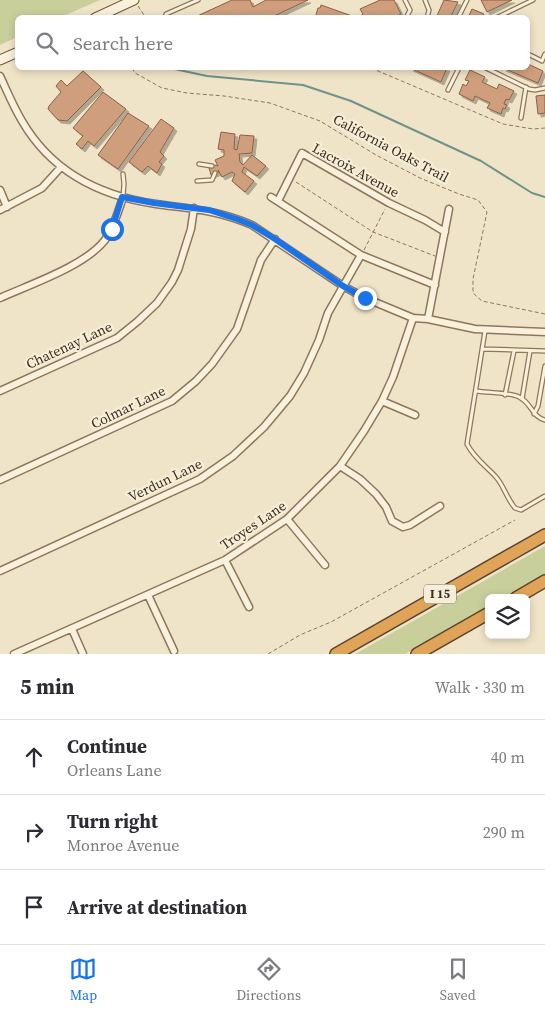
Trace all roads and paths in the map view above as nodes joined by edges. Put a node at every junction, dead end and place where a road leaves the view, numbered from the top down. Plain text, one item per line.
1 (134, 0) edge
2 (198, 0) edge
3 (406, 0) edge
4 (425, 0) edge
5 (467, 0) edge
6 (533, 0) edge
7 (102, 15) edge
8 (144, 15) edge
9 (166, 15) edge
10 (408, 15) edge
11 (428, 15) edge
12 (460, 15) edge
13 (502, 15) edge
14 (15, 53) edge
15 (545, 54) edge
16 (530, 55) edge
17 (0, 60) edge
18 (133, 70) edge
19 (376, 70) edge
20 (458, 70) edge
21 (490, 70) edge
22 (0, 76) edge
23 (526, 87) junction
24 (545, 88) edge
25 (448, 90) dead end
26 (521, 118) dead end
27 (545, 128) edge
28 (199, 164) dead end
29 (212, 166) dead end
30 (61, 167) junction
31 (215, 173) dead end
32 (123, 174) dead end
33 (289, 178) junction
34 (197, 181) dead end
35 (0, 190) edge
36 (122, 197) junction
37 (271, 197) dead end
38 (278, 201) junction
39 (389, 203) junction
40 (8, 206) junction
41 (194, 208) junction
42 (449, 209) dead end
43 (0, 210) edge
44 (373, 232) junction
45 (445, 232) junction
46 (275, 239) junction
47 (362, 255) junction
48 (440, 258) junction
49 (435, 285) junction
50 (343, 286) junction
51 (0, 298) edge
52 (545, 314) edge
53 (413, 318) junction
54 (428, 319) junction
55 (485, 330) junction
56 (545, 332) edge
57 (483, 349) junction
58 (514, 351) junction
59 (530, 351) junction
60 (545, 351) edge
61 (545, 366) edge
62 (0, 391) edge
63 (476, 391) junction
64 (505, 395) junction
65 (522, 399) junction
66 (382, 401) junction
67 (534, 414) junction
68 (415, 415) dead end
69 (545, 420) edge
70 (340, 466) junction
71 (0, 480) edge
72 (545, 496) edge
73 (440, 506) dead end
74 (287, 519) junction
75 (515, 520) dead end
76 (545, 534) edge
77 (225, 560) junction
78 (325, 565) dead end
79 (0, 571) edge
80 (545, 582) edge
81 (148, 594) junction
82 (523, 594) edge
83 (249, 607) dead end
84 (485, 615) edge
85 (72, 629) junction
86 (174, 651) dead end
87 (14, 654) edge
88 (83, 654) edge
89 (268, 654) edge
90 (336, 654) edge
91 (417, 654) edge

1 - 7 main road
1 - 8 path
2 - 9 lane
3 - 10 lane
4 - 11 lane
5 - 12 lane
6 - 13 lane
14 - 17 main road
15 - 16 lane
18 - 52 path, California Oaks Trail
19 - 27 path
20 - 25 lane
21 - 23 lane
22 - 30 street
23 - 24 lane
23 - 26 lane
28 - 29 lane
30 - 36 street
30 - 40 street
31 - 34 lane
32 - 36 lane
33 - 38 street, Lacroix Avenue
33 - 39 street, Lacroix Avenue
33 - 44 path
35 - 40 street
36 - 41 street
36 - 51 street
37 - 38 street
38 - 47 street
39 - 44 path
39 - 45 street, Lacroix Avenue
40 - 43 street
41 - 46 street
41 - 62 street, Chatenay Lane
42 - 45 street
44 - 47 path
44 - 48 path
45 - 48 street
46 - 50 street
46 - 71 street, Colmar Lane
47 - 49 street
47 - 50 street, Verdun Lane
48 - 49 street
49 - 54 street
50 - 53 street
50 - 79 street, Verdun Lane
53 - 54 street
53 - 66 street, Troyes Lane
54 - 55 street
55 - 56 street
55 - 57 lane
57 - 58 lane
57 - 63 lane
58 - 59 lane
58 - 64 lane
59 - 60 lane
59 - 65 lane
61 - 67 lane
63 - 64 lane
63 - 72 lane
64 - 65 lane
65 - 67 lane
66 - 68 street
66 - 70 street, Troyes Lane
67 - 69 lane
70 - 73 street
70 - 74 street, Troyes Lane
74 - 77 street, Troyes Lane
74 - 78 street
75 - 89 path
76 - 90 highway, I 15
77 - 81 street, Troyes Lane
77 - 83 street
80 - 82 highway
81 - 85 street, Troyes Lane
81 - 86 street
84 - 91 highway
85 - 87 street, Troyes Lane
85 - 88 street

